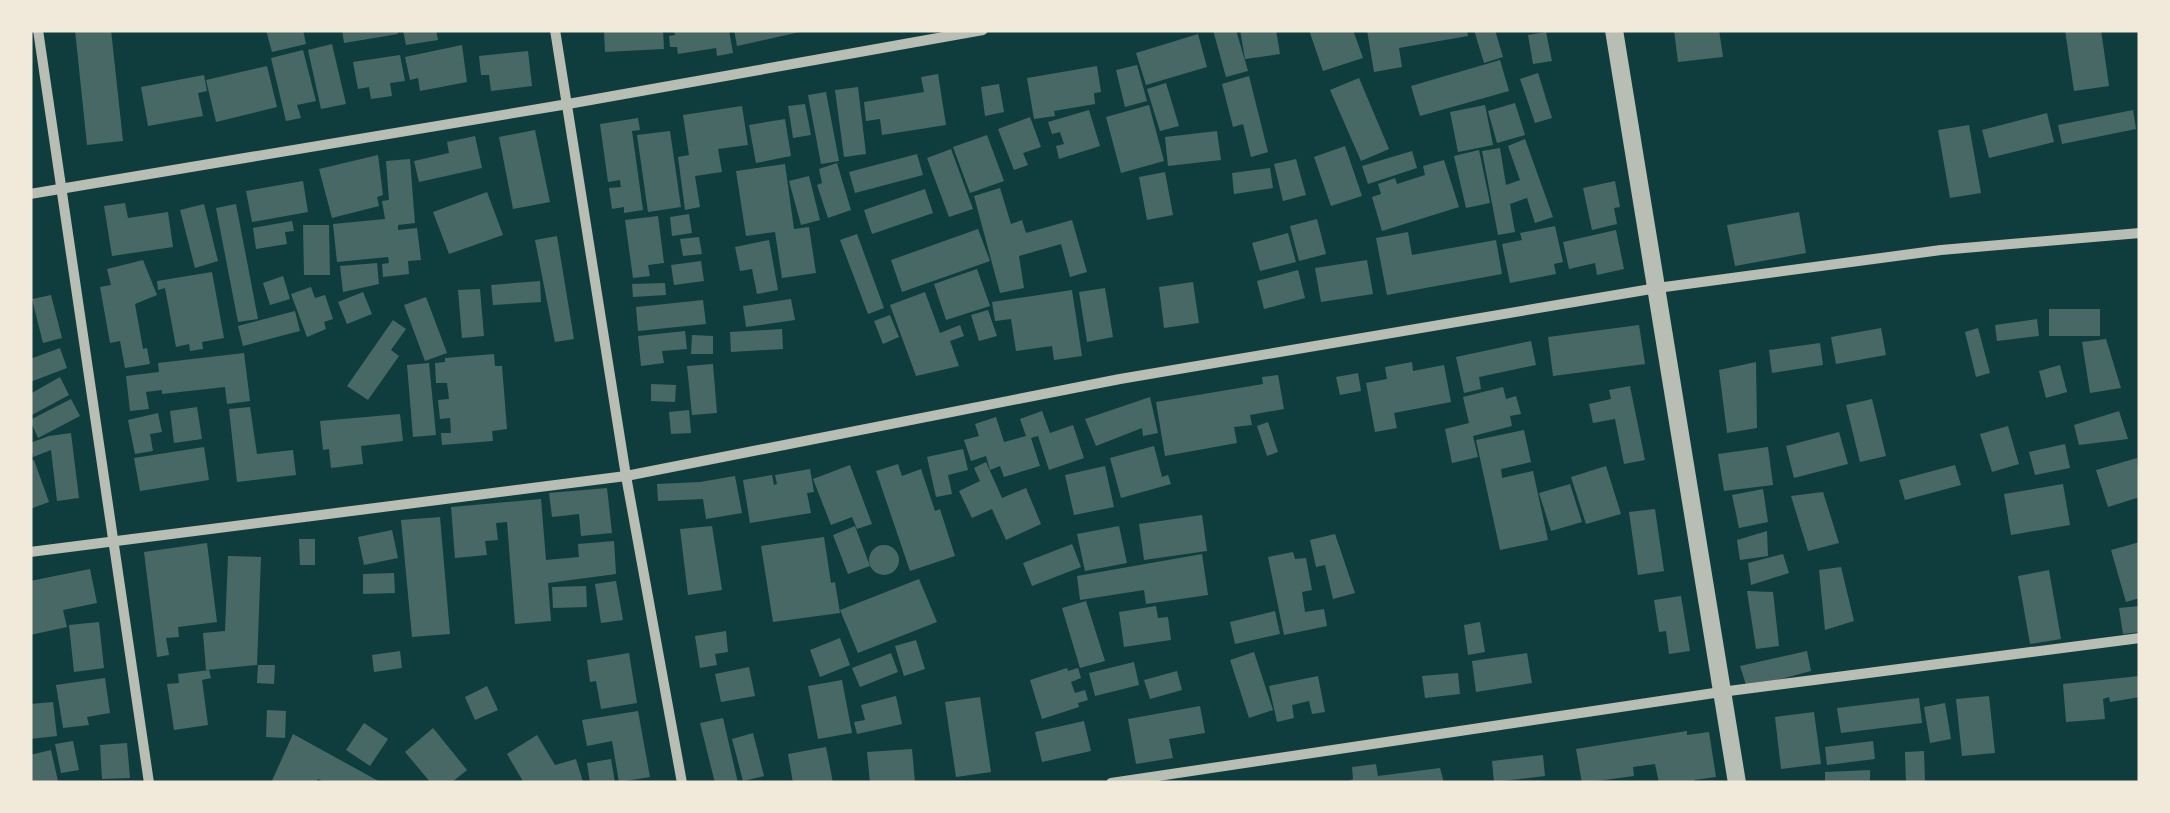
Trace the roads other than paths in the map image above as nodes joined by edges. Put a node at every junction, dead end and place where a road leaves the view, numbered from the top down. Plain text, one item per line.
1 (38, 30) edge
2 (555, 30) edge
3 (983, 30) edge
4 (1614, 30) edge
5 (568, 104) junction
6 (61, 189) junction
7 (30, 194) edge
8 (2140, 233) edge
9 (1657, 288) junction
10 (626, 476) junction
11 (115, 539) junction
12 (30, 552) edge
13 (2140, 638) edge
14 (1721, 692) junction
15 (148, 783) edge
16 (682, 783) edge
17 (1111, 783) edge
18 (1737, 783) edge

1 - 6 street
2 - 5 street
3 - 5 street
4 - 9 street
5 - 6 street
5 - 10 street
6 - 7 street
6 - 11 street
8 - 9 street
9 - 10 street
9 - 14 street
10 - 11 street
10 - 16 street
11 - 12 street
11 - 15 street
13 - 14 street
14 - 17 street
14 - 18 street

